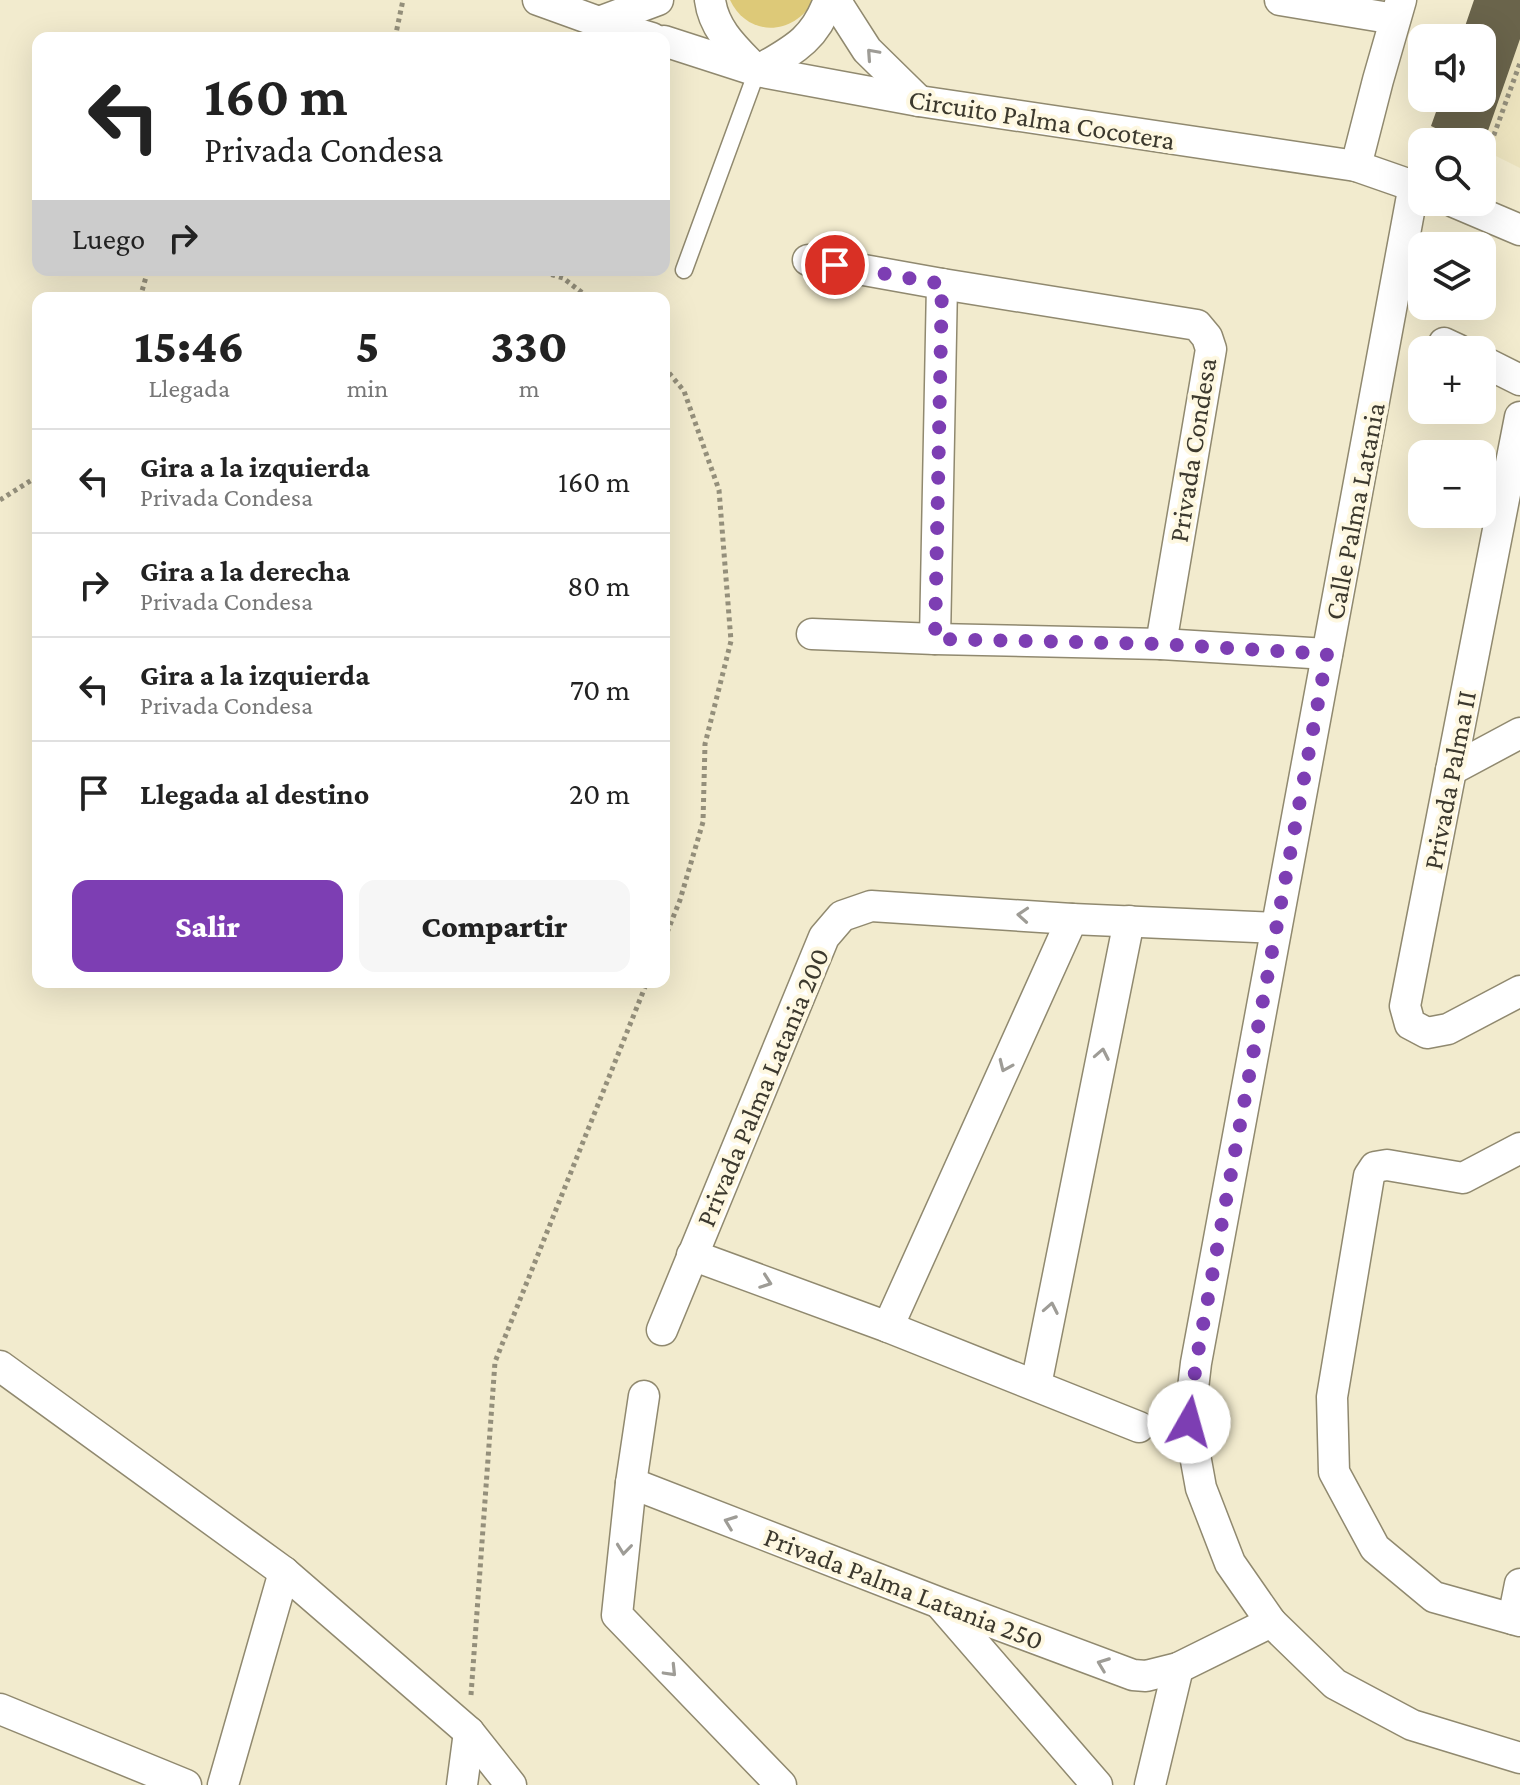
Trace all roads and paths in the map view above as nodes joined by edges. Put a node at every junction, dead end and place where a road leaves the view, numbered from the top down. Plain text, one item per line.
1 (403, 0) edge
2 (538, 0) edge
3 (658, 0) edge
4 (710, 0) edge
5 (832, 0) edge
6 (1280, 0) edge
7 (1398, 10) edge
8 (599, 22) junction
9 (396, 32) edge
10 (632, 32) edge
11 (670, 43) edge
12 (1520, 63) edge
13 (757, 71) junction
14 (919, 101) junction
15 (1496, 129) edge
16 (1356, 166) junction
17 (1408, 184) edge
18 (1496, 209) edge
19 (1520, 213) edge
20 (1412, 216) edge
21 (1488, 216) edge
22 (1520, 230) edge
23 (808, 260) dead end
24 (684, 270) dead end
25 (556, 276) edge
26 (942, 284) junction
27 (581, 292) edge
28 (1496, 368) edge
29 (670, 374) edge
30 (1520, 380) edge
31 (1520, 417) edge
32 (32, 480) edge
33 (0, 500) edge
34 (812, 634) dead end
35 (935, 639) junction
36 (1161, 644) junction
37 (1327, 654) junction
38 (1520, 733) edge
39 (1451, 770) junction
40 (1072, 919) junction
41 (1129, 921) junction
42 (670, 925) edge
43 (1276, 928) junction
44 (645, 988) edge
45 (1520, 991) edge
46 (1520, 1148) edge
47 (692, 1255) junction
48 (888, 1327) junction
49 (662, 1330) dead end
50 (0, 1366) edge
51 (1036, 1385) junction
52 (644, 1396) dead end
53 (1139, 1427) dead end
54 (631, 1483) junction
55 (284, 1572) junction
56 (1520, 1584) edge
57 (940, 1603) junction
58 (1516, 1620) edge
59 (1271, 1622) junction
60 (1178, 1668) junction
61 (0, 1709) edge
62 (469, 1732) junction
63 (1520, 1758) edge
64 (186, 1785) edge
65 (223, 1785) edge
66 (462, 1785) edge
67 (511, 1785) edge
68 (781, 1785) edge
69 (1097, 1785) edge
70 (1150, 1785) edge

1 - 9 path
2 - 8 street
3 - 8 street
4 - 13 street
5 - 13 street
14 -> 5 street
6 - 7 street
7 - 16 street
8 - 10 street
11 - 13 street, Circuito Palma Cocotera
12 - 15 path
13 - 14 street, Circuito Palma Cocotera
13 - 24 lane
14 - 16 street, Circuito Palma Cocotera
16 - 17 street, Circuito Palma Cocotera
18 - 19 street
20 - 37 street, Calle Palma Latania
21 - 22 street
23 - 26 street, Privada Condesa
25 - 27 path
26 - 35 street
26 - 36 street, Privada Condesa
28 - 30 street
29 - 42 path
31 - 39 street, Privada Palma II
32 - 33 path
34 - 35 street
35 - 36 street
36 - 37 street
37 - 43 street, Calle Palma Latania
38 - 39 street
39 - 45 street, Privada Palma II
40 - 41 street, Privada Palma Latania 200
40 -> 47 street, Privada Palma Latania 200
40 -> 48 street
41 - 43 street, Privada Palma Latania 200
51 -> 41 street
43 - 59 street, Calle Palma Latania
44 - 62 path
46 - 58 street
47 -> 48 street, Privada Palma Latania 200
47 - 49 street, Privada Palma Latania 200
48 - 51 street, Privada Palma Latania 200
50 - 55 street
51 - 53 street, Privada Palma Latania 200
52 - 54 street
57 -> 54 street, Privada Palma Latania 250
54 -> 68 street
55 - 62 street
55 - 65 street
56 - 58 street
60 -> 57 street, Privada Palma Latania 250
57 - 69 street
59 - 60 street, Privada Palma Latania 250
59 - 63 street, Calle Palma Latania
60 - 70 street
61 - 64 street
62 - 66 street
62 - 67 street

